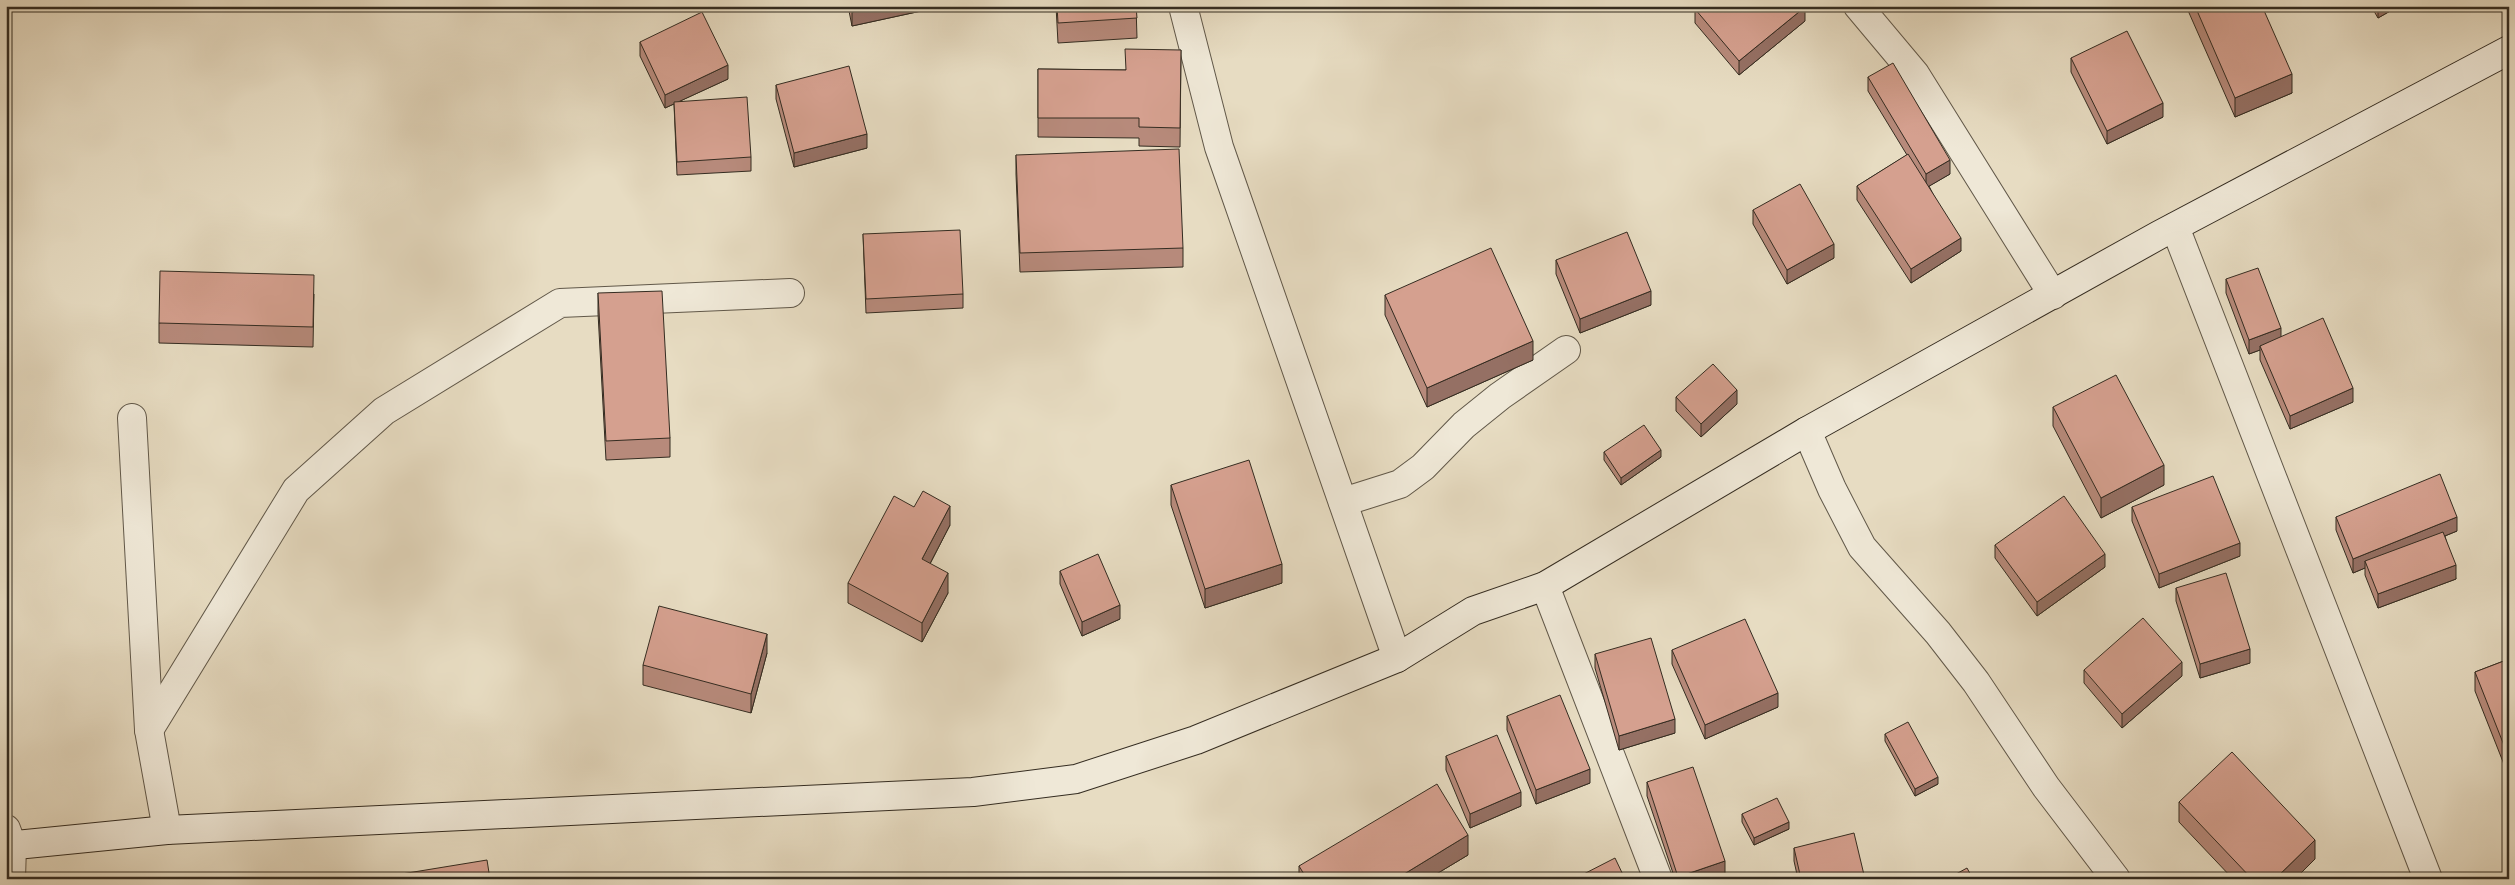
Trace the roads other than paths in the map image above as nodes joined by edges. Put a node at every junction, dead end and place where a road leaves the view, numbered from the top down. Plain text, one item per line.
1 (1183, 6) edge
2 (1858, 6) edge
3 (2509, 50) edge
4 (2175, 226) junction
5 (790, 293) dead end
6 (2053, 294) junction
7 (1566, 350) dead end
8 (132, 418) dead end
9 (1807, 431) junction
10 (1343, 502) junction
11 (1545, 586) junction
12 (1397, 658) junction
13 (149, 730) junction
14 (167, 830) junction
15 (8, 840) edge
16 (11, 879) edge
17 (1658, 879) edge
18 (2116, 879) edge
19 (2428, 879) edge

1 - 10 street
2 - 6 street
3 - 4 street
4 - 6 street
4 - 19 street
5 - 13 street
6 - 9 street
7 - 10 street
8 - 13 street
9 - 11 street
9 - 18 street
10 - 12 street
11 - 12 street
11 - 17 street
12 - 14 street
13 - 14 street
14 - 15 street
15 - 16 street

